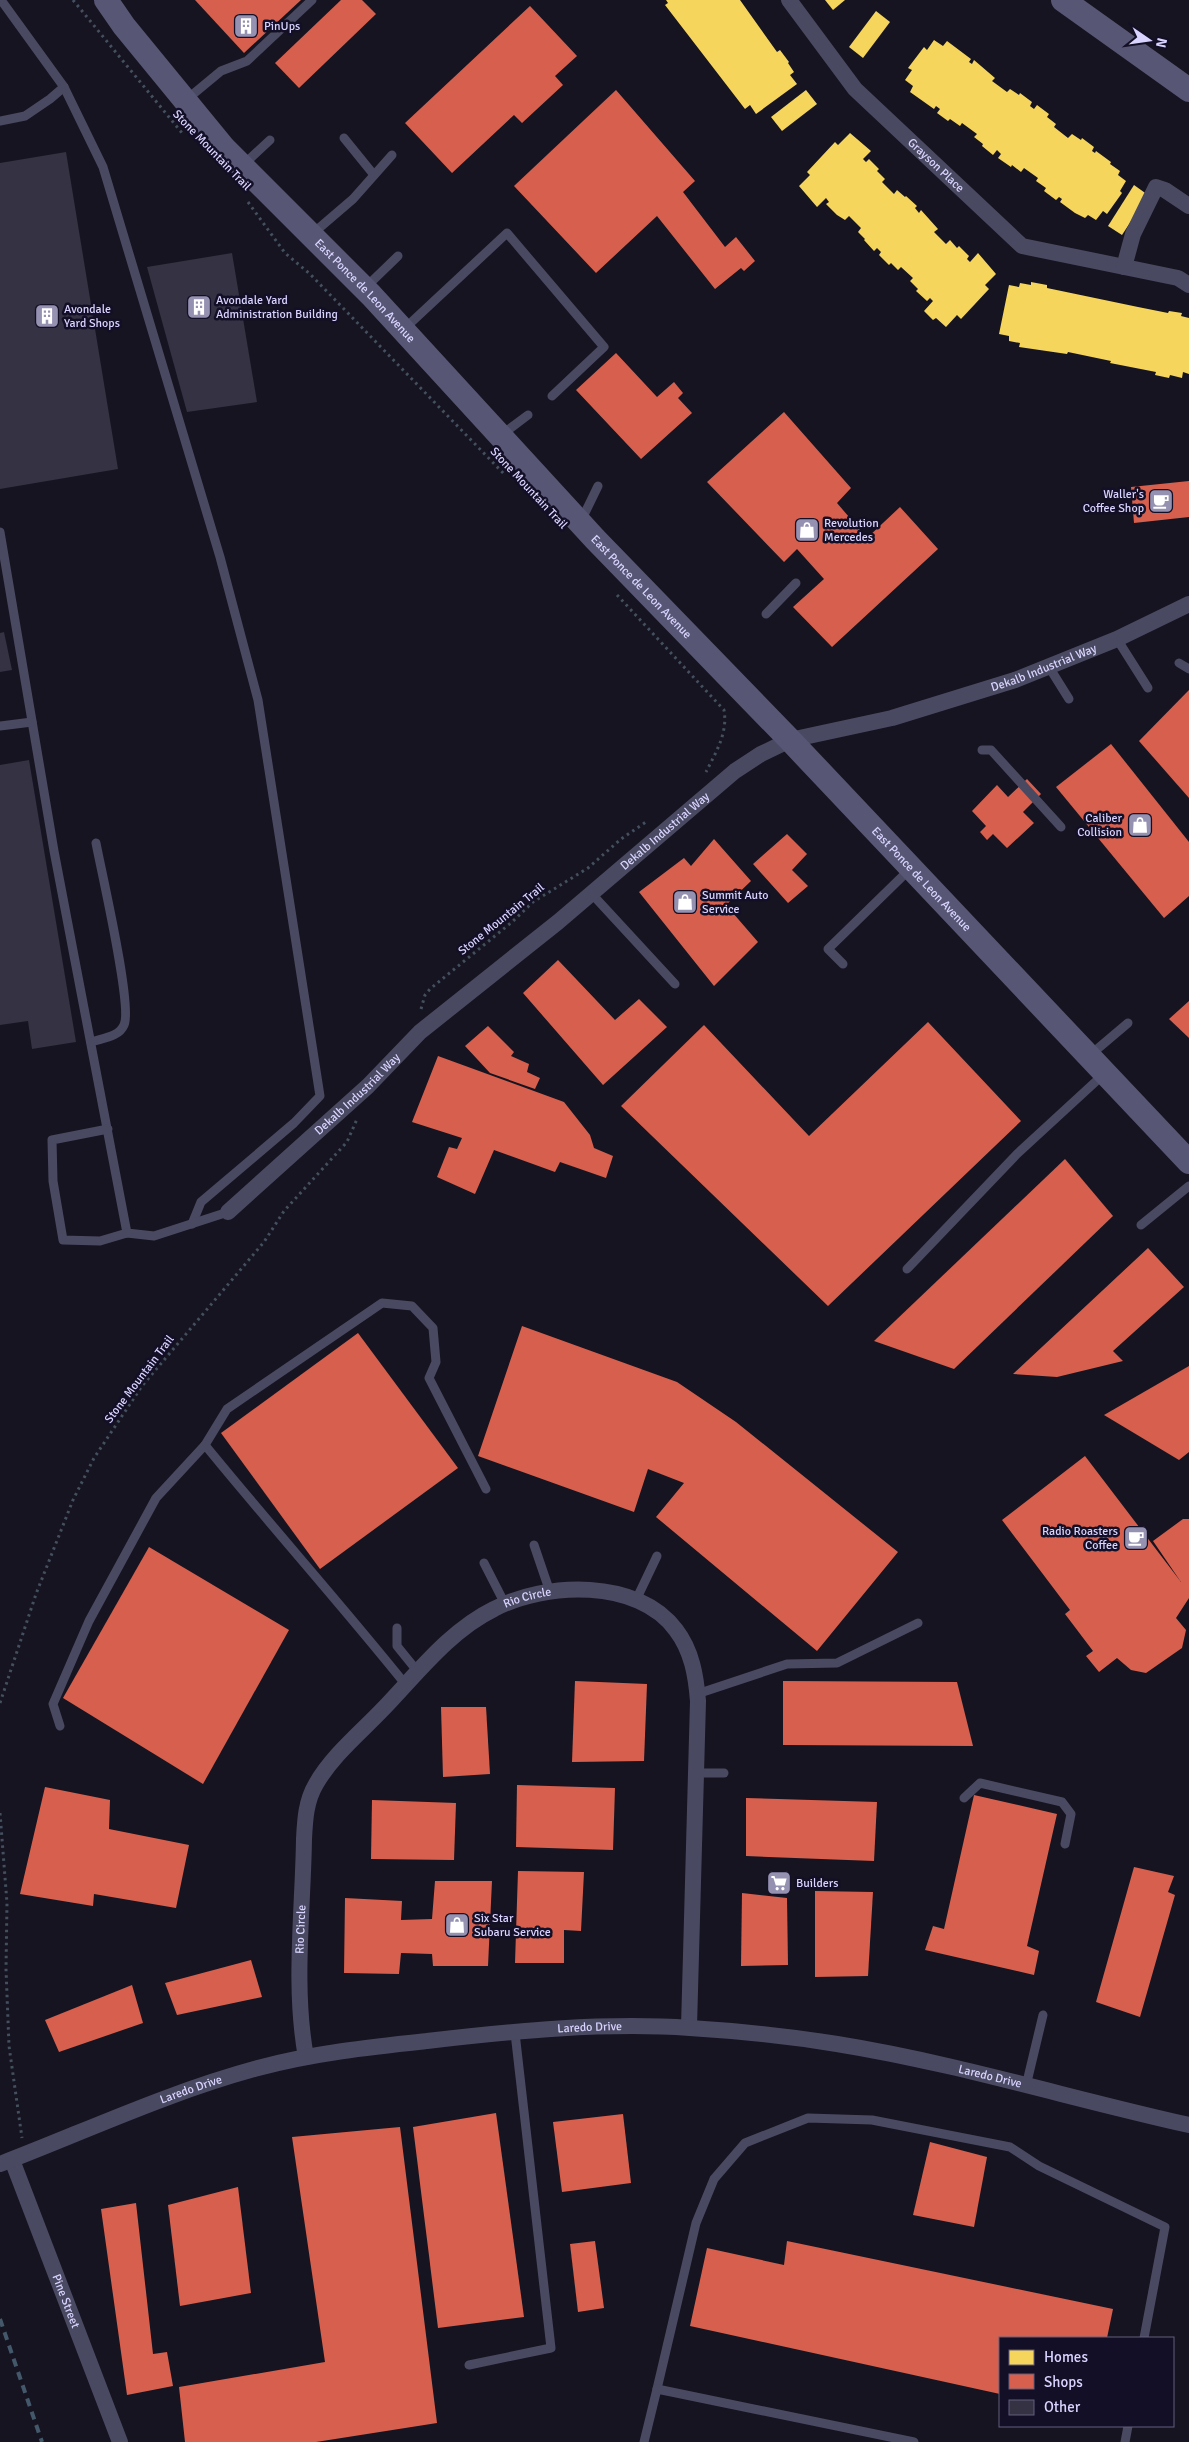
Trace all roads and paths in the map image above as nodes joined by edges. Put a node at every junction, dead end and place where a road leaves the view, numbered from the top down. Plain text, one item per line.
1 (1, 0) edge
2 (73, 0) edge
3 (106, 0) edge
4 (312, 0) edge
5 (789, 0) edge
6 (1063, 0) edge
7 (64, 87) junction
8 (1189, 90) edge
9 (185, 100) junction
10 (0, 121) edge
11 (185, 135) dead end
12 (344, 138) dead end
13 (270, 140) dead end
14 (392, 155) dead end
15 (242, 166) junction
16 (374, 175) junction
17 (247, 200) dead end
18 (1189, 206) edge
19 (311, 235) junction
20 (398, 256) dead end
21 (1124, 267) junction
22 (1189, 285) edge
23 (365, 288) junction
24 (403, 330) junction
25 (552, 396) dead end
26 (528, 415) dead end
27 (500, 436) junction
28 (512, 482) dead end
29 (598, 486) dead end
30 (580, 523) junction
31 (0, 532) edge
32 (796, 583) dead end
33 (610, 588) dead end
34 (1189, 604) edge
35 (766, 614) dead end
36 (1117, 639) junction
37 (1179, 663) dead end
38 (1049, 667) junction
39 (1189, 669) edge
40 (1148, 688) dead end
41 (1069, 698) dead end
42 (32, 722) junction
43 (0, 726) edge
44 (790, 740) junction
45 (982, 750) dead end
46 (700, 778) dead end
47 (648, 821) dead end
48 (1061, 827) dead end
49 (96, 843) dead end
50 (911, 868) junction
51 (591, 893) junction
52 (843, 964) dead end
53 (676, 984) dead end
54 (1128, 1023) dead end
55 (420, 1032) junction
56 (92, 1042) junction
57 (1097, 1064) junction
58 (358, 1116) dead end
59 (108, 1129) junction
60 (1189, 1162) edge
61 (1189, 1186) edge
62 (228, 1212) joint
63 (192, 1224) junction
64 (1141, 1224) dead end
65 (127, 1233) junction
66 (907, 1269) dead end
67 (205, 1445) junction
68 (486, 1489) dead end
69 (534, 1545) dead end
70 (657, 1556) dead end
71 (484, 1563) dead end
72 (550, 1592) junction
73 (636, 1600) junction
74 (505, 1604) junction
75 (918, 1623) dead end
76 (398, 1628) dead end
77 (418, 1672) junction
78 (406, 1685) junction
79 (697, 1694) junction
80 (0, 1703) edge
81 (60, 1726) dead end
82 (696, 1773) junction
83 (724, 1773) dead end
84 (964, 1798) dead end
85 (0, 1813) edge
86 (1065, 1844) dead end
87 (1043, 2015) dead end
88 (688, 2028) junction
89 (515, 2033) junction
90 (306, 2057) junction
91 (1026, 2086) junction
92 (1189, 2125) edge
93 (23, 2145) dead end
94 (6, 2162) edge
95 (1144, 2337) edge
96 (469, 2365) dead end
97 (657, 2389) junction
98 (1128, 2427) edge
99 (120, 2442) edge
100 (644, 2442) edge
101 (914, 2442) edge
102 (1125, 2442) edge

1 - 7 lane
2 - 11 path, Stone Mountain Trail
3 - 9 main road, East Ponce de Leon Avenue
4 - 9 lane
5 - 21 street, Grayson Place
6 - 8 main road
7 - 10 lane
7 - 63 lane
9 - 15 main road, East Ponce de Leon Avenue
12 - 16 lane
13 - 15 lane
14 - 16 lane
15 - 19 main road, East Ponce de Leon Avenue
16 - 19 lane
17 - 28 path, Stone Mountain Trail
18 - 21 street
19 - 23 main road, East Ponce de Leon Avenue
20 - 23 lane
21 - 22 street, Grayson Place
23 - 24 main road, East Ponce de Leon Avenue
24 - 25 lane
24 - 27 main road, East Ponce de Leon Avenue
26 - 27 lane
27 - 30 main road, East Ponce de Leon Avenue
29 - 30 lane
30 - 44 main road, East Ponce de Leon Avenue
31 - 42 lane
32 - 35 lane
33 - 46 path
34 - 36 street, Dekalb Industrial Way
36 - 38 street, Dekalb Industrial Way
36 - 40 lane
37 - 39 lane
38 - 41 lane
38 - 44 street, Dekalb Industrial Way
42 - 43 lane
42 - 56 lane
44 - 50 main road, East Ponce de Leon Avenue
44 - 51 street, Dekalb Industrial Way
45 - 48 lane
47 - 55 path, Stone Mountain Trail
49 - 56 lane
50 - 52 lane
50 - 57 main road, East Ponce de Leon Avenue
51 - 53 lane
51 - 55 street, Dekalb Industrial Way
54 - 57 lane
55 - 62 street, Dekalb Industrial Way
56 - 59 lane
57 - 60 main road, East Ponce de Leon Avenue
57 - 66 lane
58 - 80 path, Stone Mountain Trail
59 - 65 lane
59 - 65 lane
61 - 64 lane
62 - 63 lane
63 - 65 lane
67 - 68 lane
67 - 78 lane
67 - 81 lane
69 - 72 lane
70 - 73 lane
71 - 74 lane
72 - 73 street, Rio Circle
72 - 74 street, Rio Circle
73 - 79 street, Rio Circle
74 - 77 street, Rio Circle
75 - 79 lane
76 - 77 lane
77 - 78 street, Rio Circle
78 - 90 street, Rio Circle
79 - 82 street, Rio Circle
82 - 83 lane
82 - 88 street, Rio Circle
84 - 86 lane
85 - 93 path
87 - 91 lane
88 - 89 street, Laredo Drive
88 - 91 street, Laredo Drive
89 - 90 street, Laredo Drive
89 - 96 lane
90 - 94 street, Laredo Drive
91 - 92 street, Laredo Drive
94 - 99 street, Pine Street
95 - 97 lane
97 - 100 lane
97 - 101 lane
98 - 102 lane

